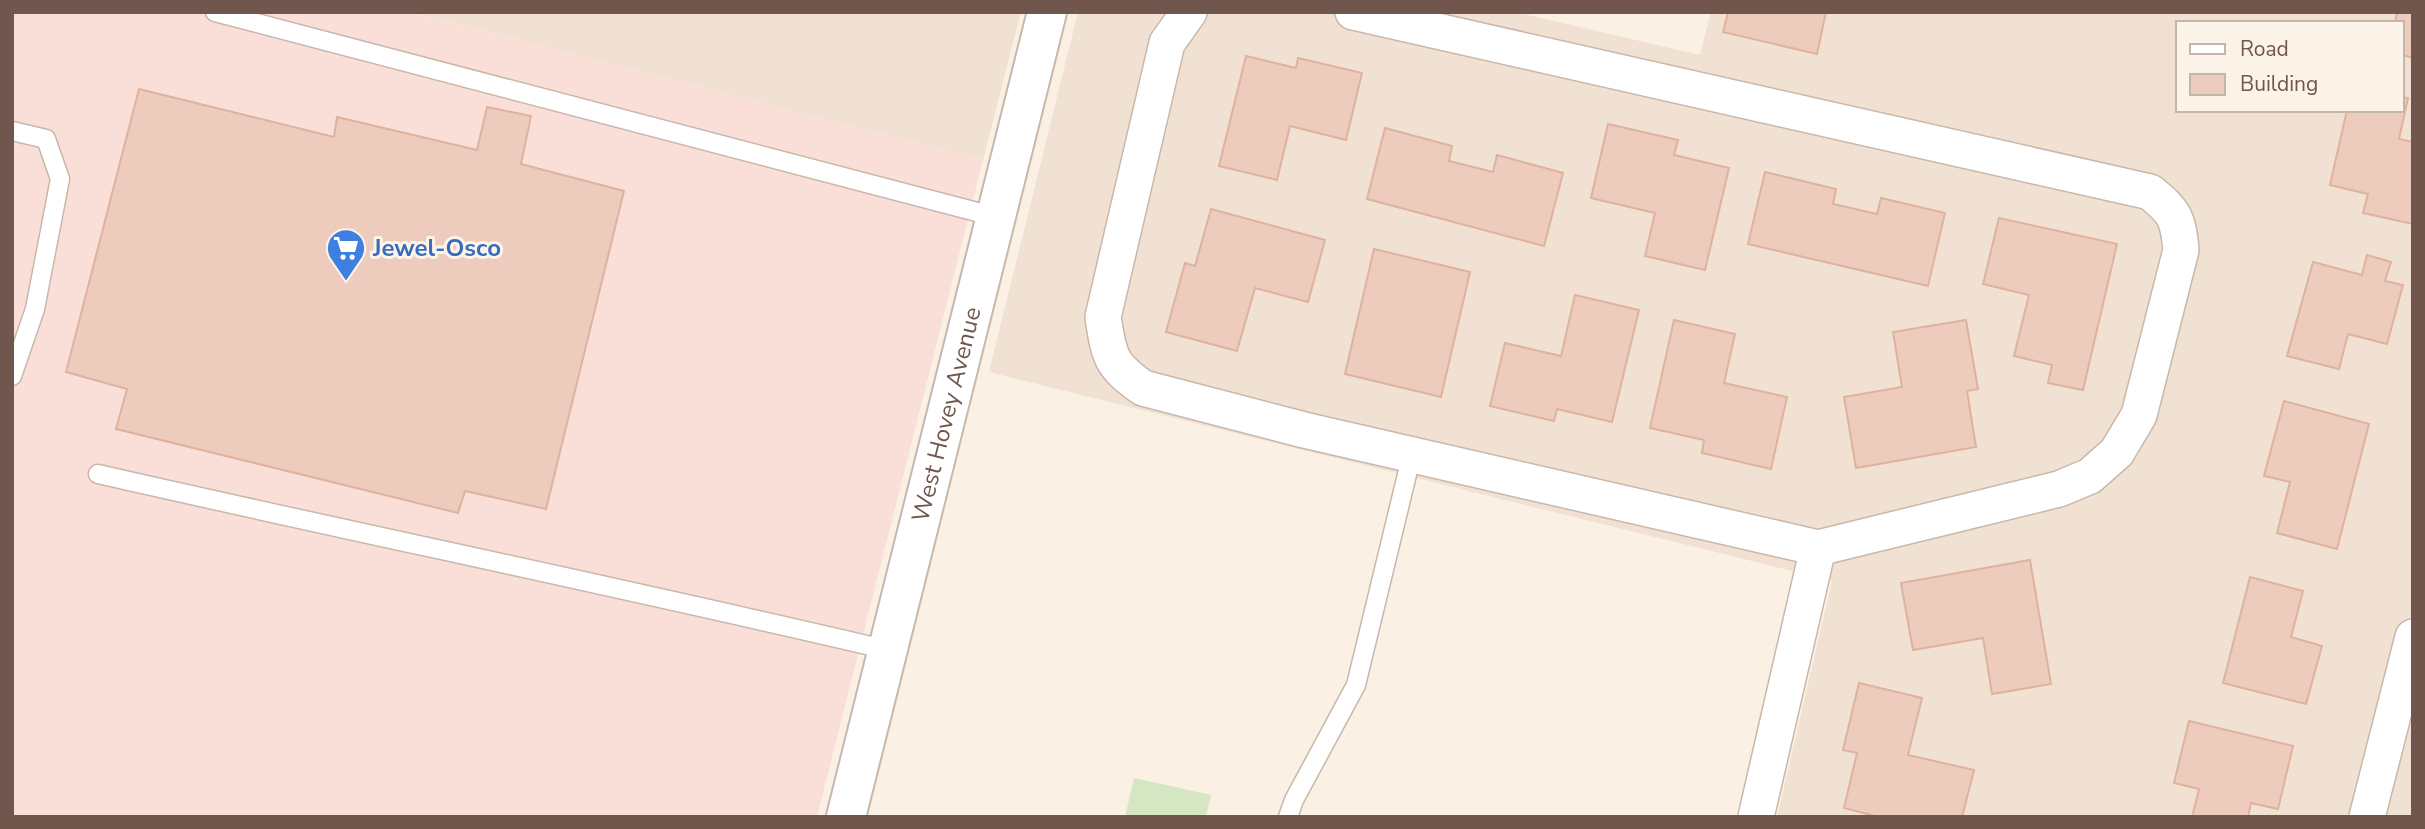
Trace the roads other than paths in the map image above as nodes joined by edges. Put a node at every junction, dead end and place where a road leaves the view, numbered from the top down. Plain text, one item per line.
1 (215, 12) edge
2 (1047, 12) edge
3 (1189, 12) edge
4 (1353, 12) edge
5 (12, 131) edge
6 (996, 217) junction
7 (12, 376) edge
8 (1412, 454) junction
9 (98, 474) dead end
10 (1818, 548) junction
11 (2413, 636) edge
12 (888, 650) junction
13 (846, 817) edge
14 (1288, 817) edge
15 (1756, 817) edge
16 (2367, 817) edge

1 - 6 lane
2 - 6 street, West Hovey Avenue
3 - 8 street
4 - 10 street
5 - 7 lane
6 - 12 street, West Hovey Avenue
8 - 10 street
8 - 14 lane
9 - 12 lane
10 - 15 street
11 - 16 street
12 - 13 street, West Hovey Avenue

